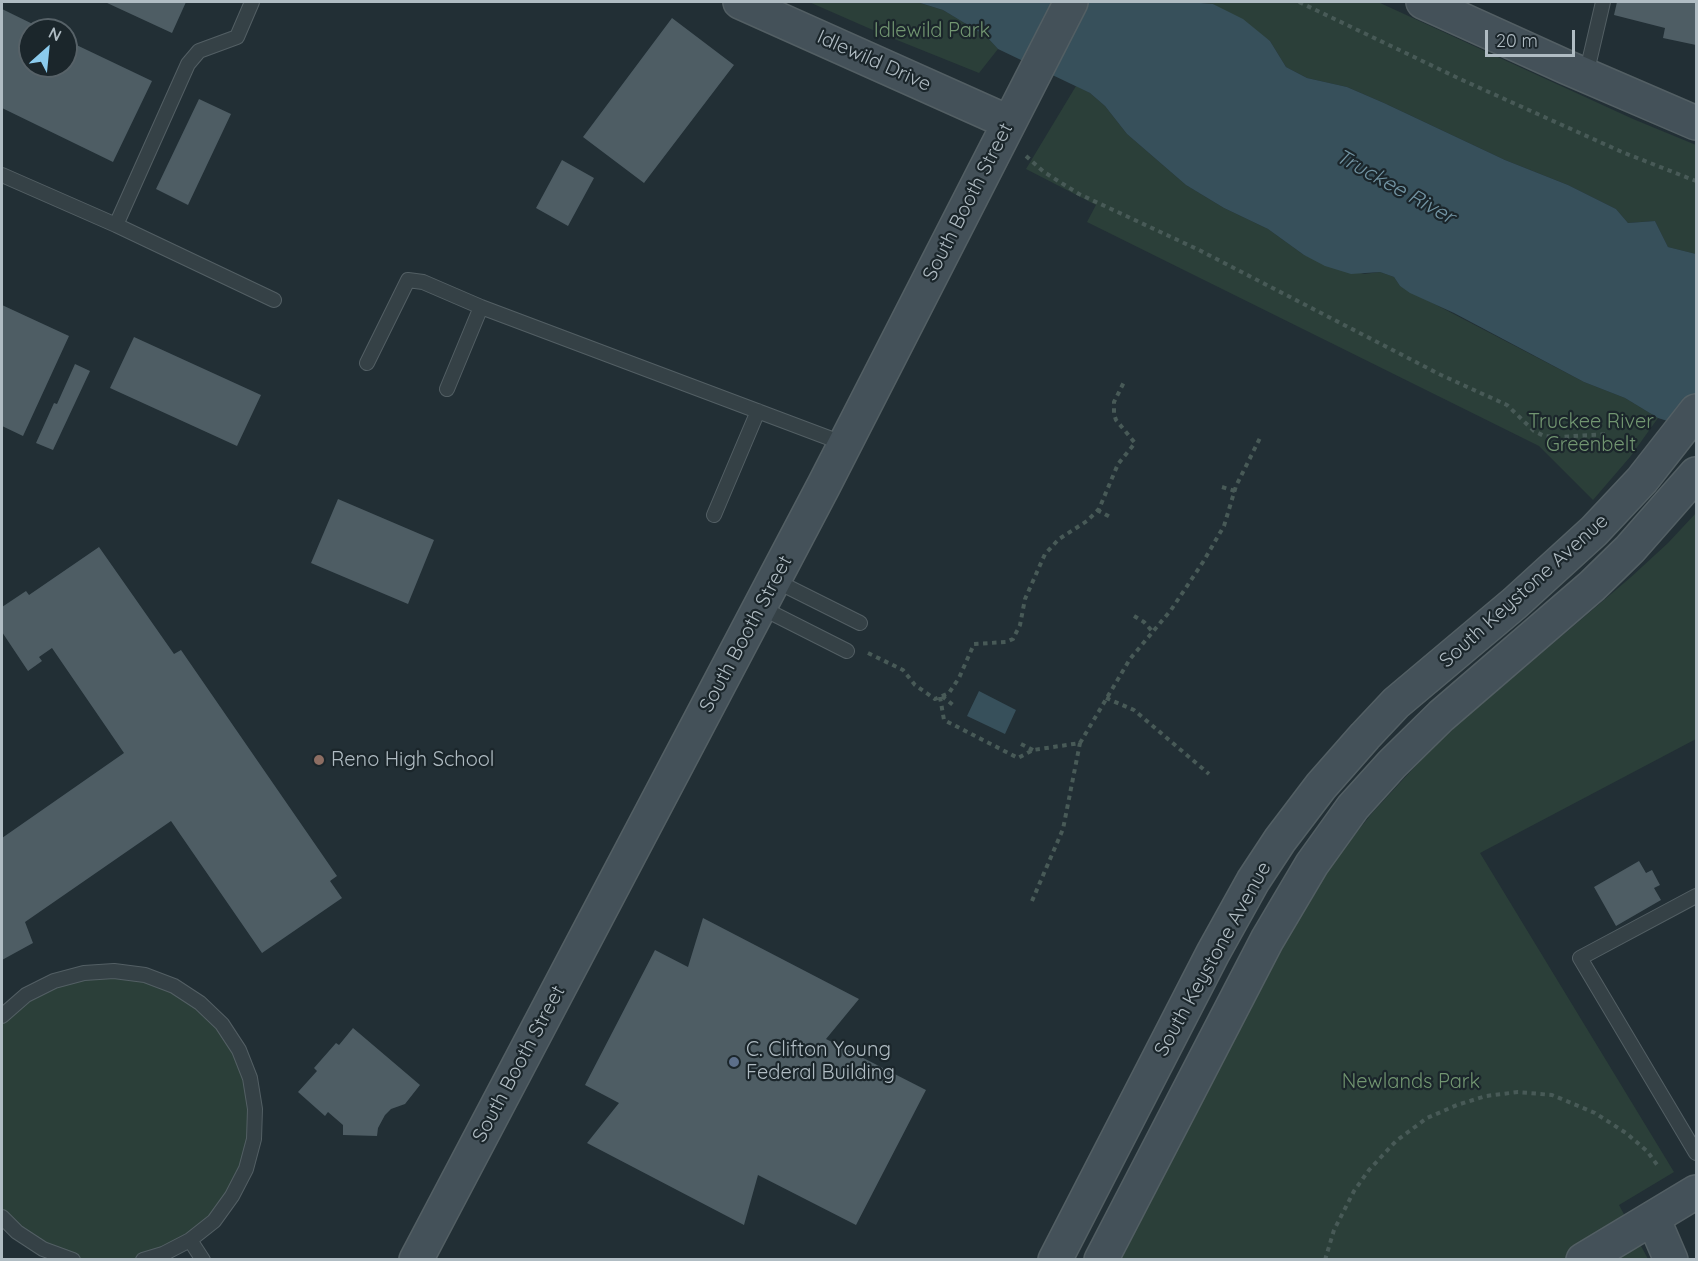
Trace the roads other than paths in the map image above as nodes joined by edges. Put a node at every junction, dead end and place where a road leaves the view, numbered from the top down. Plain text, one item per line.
1 (252, 2) edge
2 (740, 2) edge
3 (1423, 2) edge
4 (1603, 2) edge
5 (1070, 3) edge
6 (1586, 76) junction
7 (1014, 110) junction
8 (1696, 123) edge
9 (2, 175) edge
10 (116, 225) junction
11 (274, 300) dead end
12 (480, 307) junction
13 (367, 363) dead end
14 (447, 389) dead end
15 (758, 411) junction
16 (1696, 411) edge
17 (845, 444) junction
18 (1696, 474) edge
19 (714, 515) dead end
20 (767, 594) junction
21 (860, 623) dead end
22 (854, 650) road end
23 (1696, 896) edge
24 (2, 1016) edge
25 (1696, 1153) edge
26 (1696, 1192) edge
27 (2, 1217) edge
28 (1653, 1218) junction
29 (190, 1240) junction
30 (73, 1260) edge
31 (143, 1260) edge
32 (203, 1260) edge
33 (416, 1260) edge
34 (1055, 1260) edge
35 (1101, 1260) edge
36 (1583, 1260) edge
37 (1671, 1260) edge

1 - 10 lane
2 - 7 main road, Idlewild Drive
3 - 6 main road
4 - 6 lane
5 - 7 main road, South Booth Street
6 - 8 main road
7 - 17 main road, South Booth Street
9 - 10 lane
10 - 11 lane
12 - 13 lane
12 - 14 lane
12 - 15 lane
15 - 17 lane
15 - 19 lane
16 - 34 main road, South Keystone Avenue
17 - 20 main road, South Booth Street
18 - 35 main road, South Keystone Avenue
20 - 21 lane
20 - 22 lane
20 - 33 main road, South Booth Street
23 - 25 lane
24 - 29 lane
26 - 28 main road
27 - 30 lane
28 - 36 main road
28 - 37 main road
29 - 31 lane
29 - 32 lane

